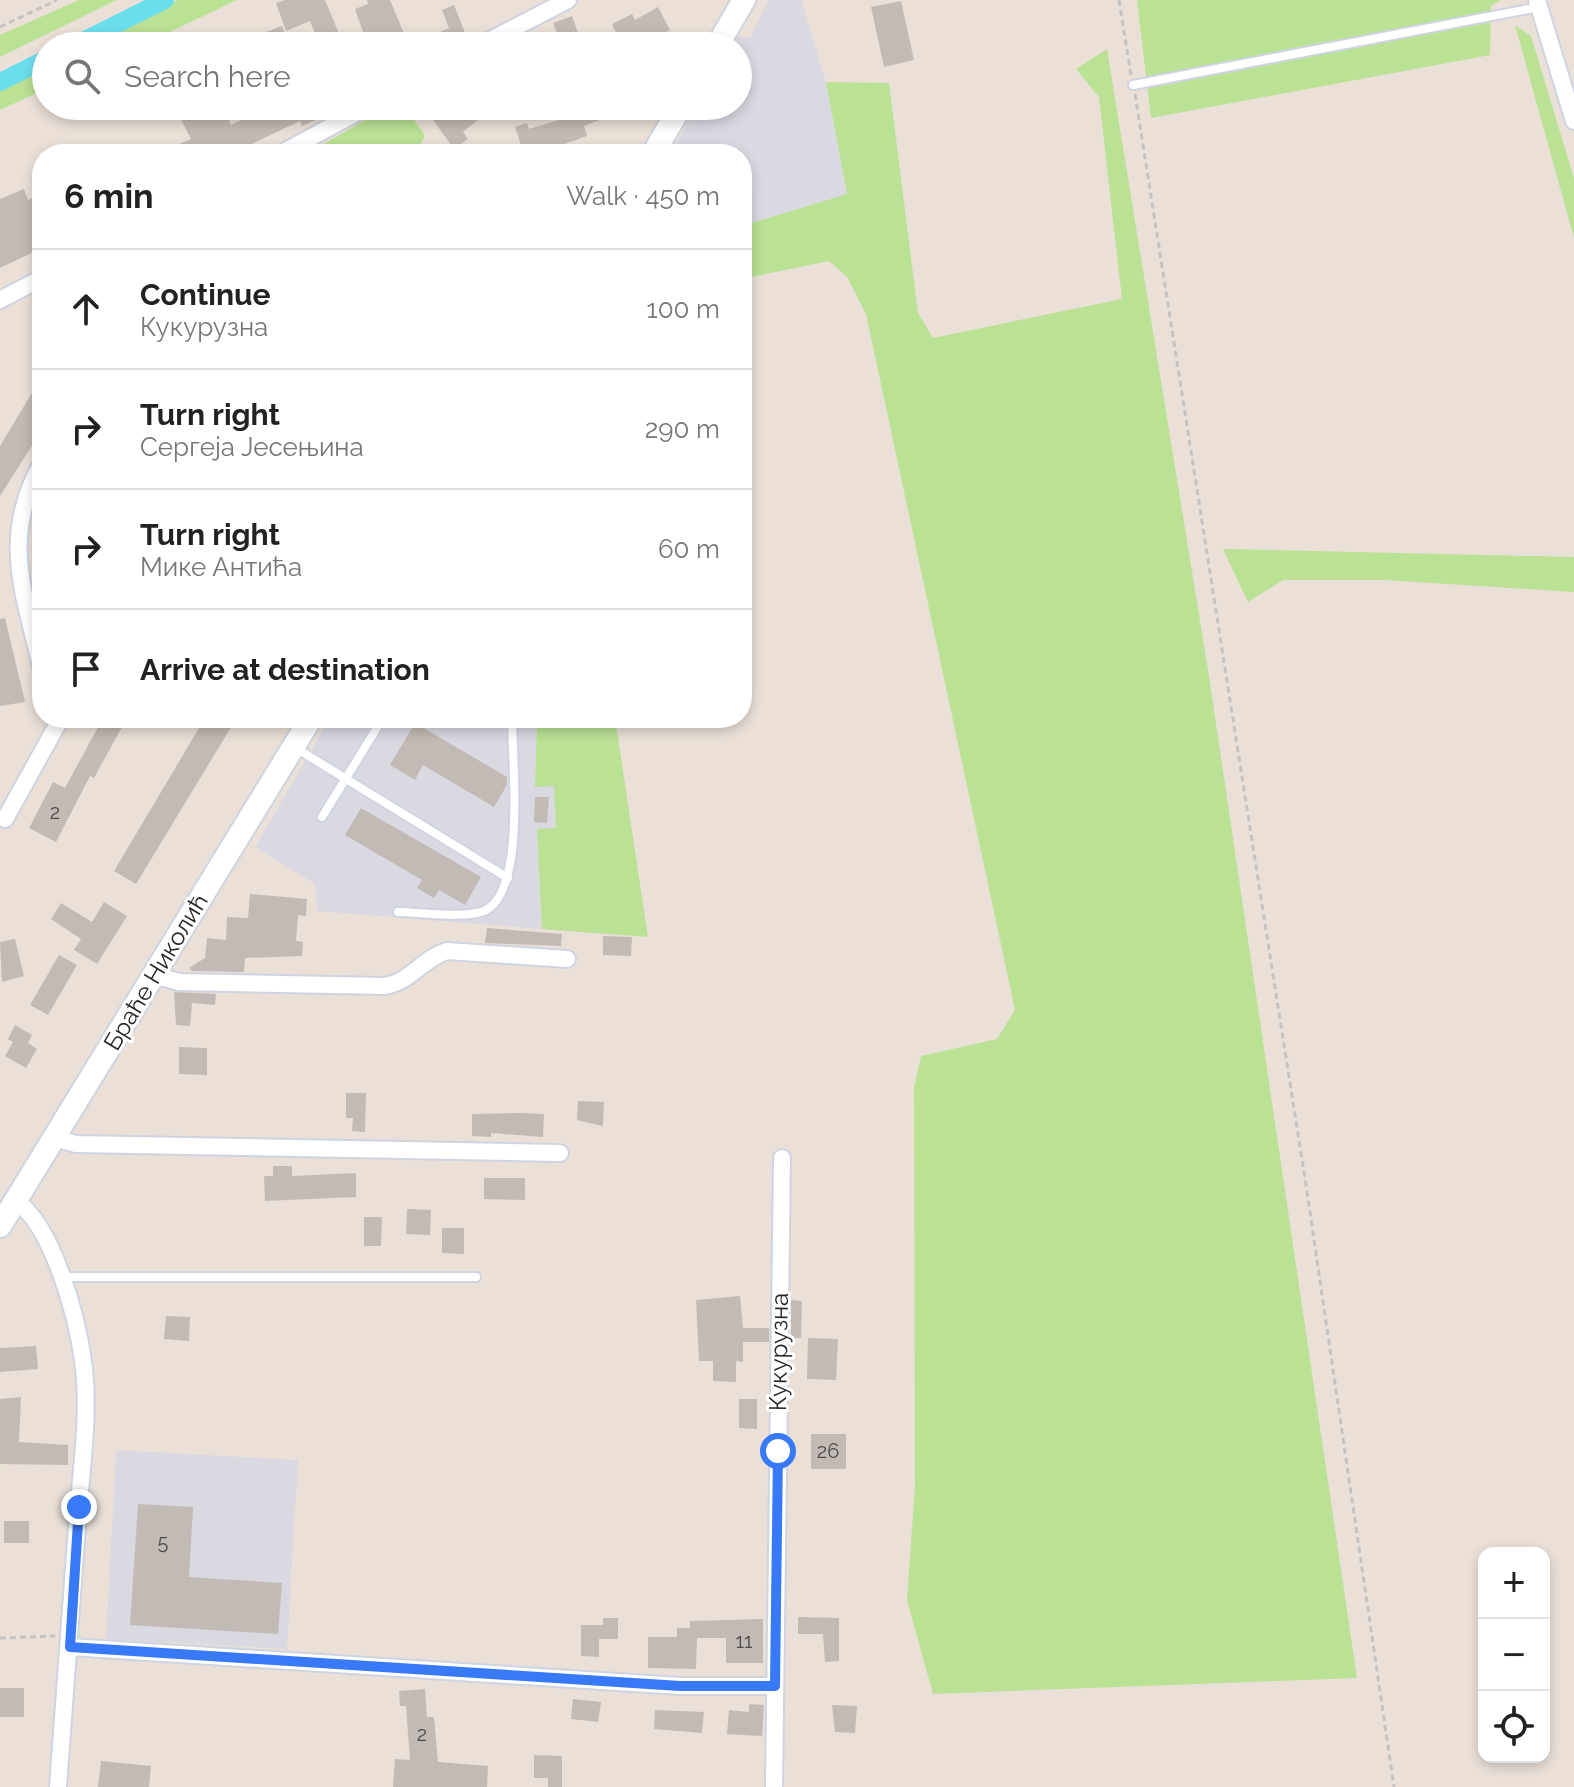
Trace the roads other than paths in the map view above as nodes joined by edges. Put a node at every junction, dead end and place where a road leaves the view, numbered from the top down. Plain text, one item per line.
1 (568, 0) edge
2 (744, 0) edge
3 (1538, 3) edge
4 (506, 32) edge
5 (725, 32) edge
6 (1133, 85) road end
7 (343, 120) edge
8 (673, 120) edge
9 (1574, 121) edge
10 (299, 144) edge
11 (659, 144) edge
12 (32, 283) edge
13 (0, 300) edge
14 (32, 484) edge
15 (32, 626) edge
16 (55, 728) edge
17 (305, 728) edge
18 (376, 728) edge
19 (512, 728) edge
20 (293, 746) junction
21 (344, 778) junction
22 (322, 817) dead end
23 (5, 819) dead end
24 (508, 878) junction
25 (398, 912) dead end
26 (567, 959) dead end
27 (154, 975) junction
28 (54, 1138) junction
29 (560, 1153) dead end
30 (782, 1158) dead end
31 (16, 1201) junction
32 (0, 1226) edge
33 (60, 1277) junction
34 (476, 1277) dead end
35 (70, 1642) junction
36 (775, 1686) junction
37 (58, 1787) edge
38 (774, 1787) edge

1 - 4 street
2 - 5 main road
3 - 6 lane
3 - 9 street
7 - 10 street
8 - 11 main road
12 - 13 street
14 - 15 street
16 - 23 street
17 - 20 main road, Браће Николић
18 - 21 lane
19 - 24 lane
20 - 21 lane
20 - 27 main road, Браће Николић
21 - 22 lane
21 - 24 lane
24 - 25 lane
26 - 27 street
27 - 28 main road, Браће Николић
28 - 29 street
28 - 31 main road, Браће Николић
30 - 36 street, Кукурузна
31 - 32 main road, Браће Николић
31 - 33 street
33 - 34 lane
33 - 35 street
35 - 36 street
35 - 37 street
36 - 38 street, Кукурузна

